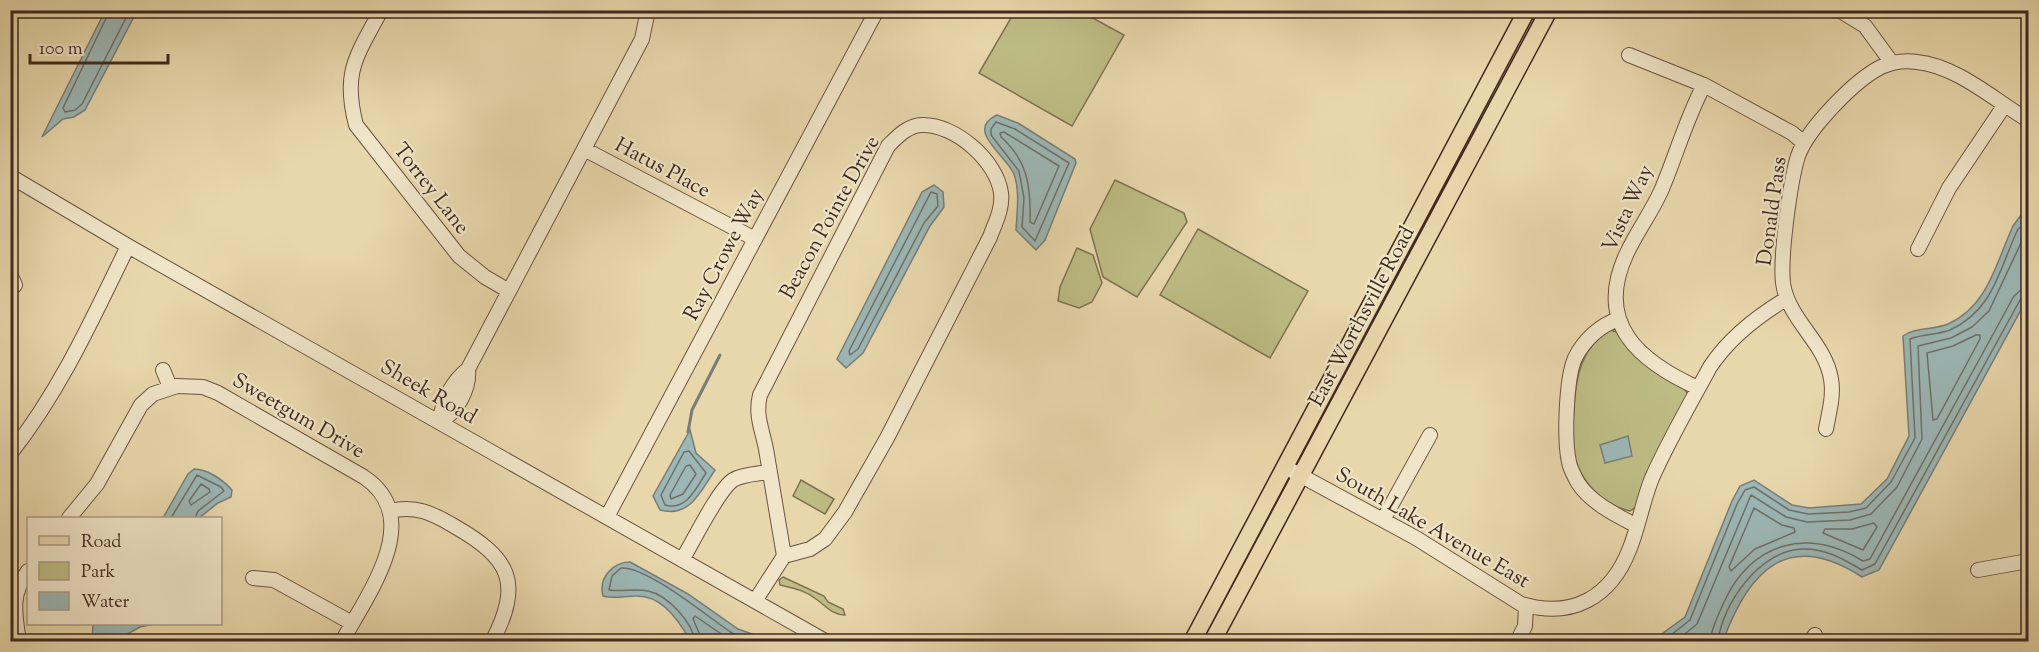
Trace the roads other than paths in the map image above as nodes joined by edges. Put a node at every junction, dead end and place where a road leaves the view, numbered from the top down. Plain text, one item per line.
1 (381, 10) edge
2 (648, 10) edge
3 (877, 10) edge
4 (1527, 10) edge
5 (1549, 10) edge
6 (1839, 10) edge
7 (1629, 55) dead end
8 (1892, 63) junction
9 (1704, 85) junction
10 (2004, 106) junction
11 (2028, 120) edge
12 (1804, 143) junction
13 (584, 149) junction
14 (10, 176) edge
15 (755, 239) junction
16 (128, 246) junction
17 (1918, 249) dead end
18 (10, 274) edge
19 (10, 290) edge
20 (509, 291) junction
21 (1786, 299) junction
22 (1618, 319) junction
23 (163, 370) dead end
24 (170, 387) junction
25 (1698, 388) junction
26 (440, 421) junction
27 (1826, 429) dead end
28 (1430, 435) dead end
29 (10, 454) edge
30 (1285, 467) junction
31 (769, 472) junction
32 (1301, 476) junction
33 (390, 511) junction
34 (71, 517) edge
35 (607, 517) junction
36 (1383, 520) junction
37 (1637, 526) junction
38 (784, 556) junction
39 (682, 560) junction
40 (2028, 561) edge
41 (1978, 570) dead end
42 (27, 572) edge
43 (253, 578) dead end
44 (14, 589) edge
45 (755, 601) junction
46 (1526, 606) junction
47 (352, 623) junction
48 (19, 642) edge
49 (342, 642) edge
50 (492, 642) edge
51 (827, 642) edge
52 (1192, 642) edge
53 (1212, 642) edge
54 (1517, 642) edge

1 - 20 street, Torrey Lane
2 - 13 street
3 - 15 street, Ray Crowe Way
4 - 30 main road, East Worthsville Road
5 - 32 main road, East Worthsville Road
6 - 8 street
7 - 9 street
8 - 10 street
8 - 12 street, Donald Pass
9 - 12 street
9 - 22 street, Vista Way
10 - 11 street
10 - 17 street
12 - 21 street, Donald Pass
13 - 15 street, Hatus Place
13 - 20 street
14 - 16 street, Sheek Road
15 - 35 street, Ray Crowe Way
16 - 26 street, Sheek Road
16 - 29 street
18 - 19 street
20 - 26 street
21 - 25 street, South Lake Avenue East
21 - 27 street
22 - 25 street
22 - 37 street
23 - 24 street
24 - 33 street, Sweetgum Drive
24 - 34 street
25 - 37 street, South Lake Avenue East
26 - 35 street, Sheek Road
28 - 36 street
30 - 32 street, South Lake Avenue East
30 - 52 main road, East Worthsville Road
31 - 38 street, Beacon Pointe Drive
31 - 38 street, Beacon Pointe Drive
31 - 39 street
32 - 36 street, South Lake Avenue East
32 - 53 main road, East Worthsville Road
33 - 47 street
33 - 50 street
35 - 39 street, Sheek Road
36 - 46 street, South Lake Avenue East
37 - 46 street, South Lake Avenue East
38 - 45 street
39 - 45 street, Sheek Road
40 - 41 street
42 - 44 street
43 - 47 street
44 - 48 street
45 - 51 street, Sheek Road
46 - 54 street
47 - 49 street

